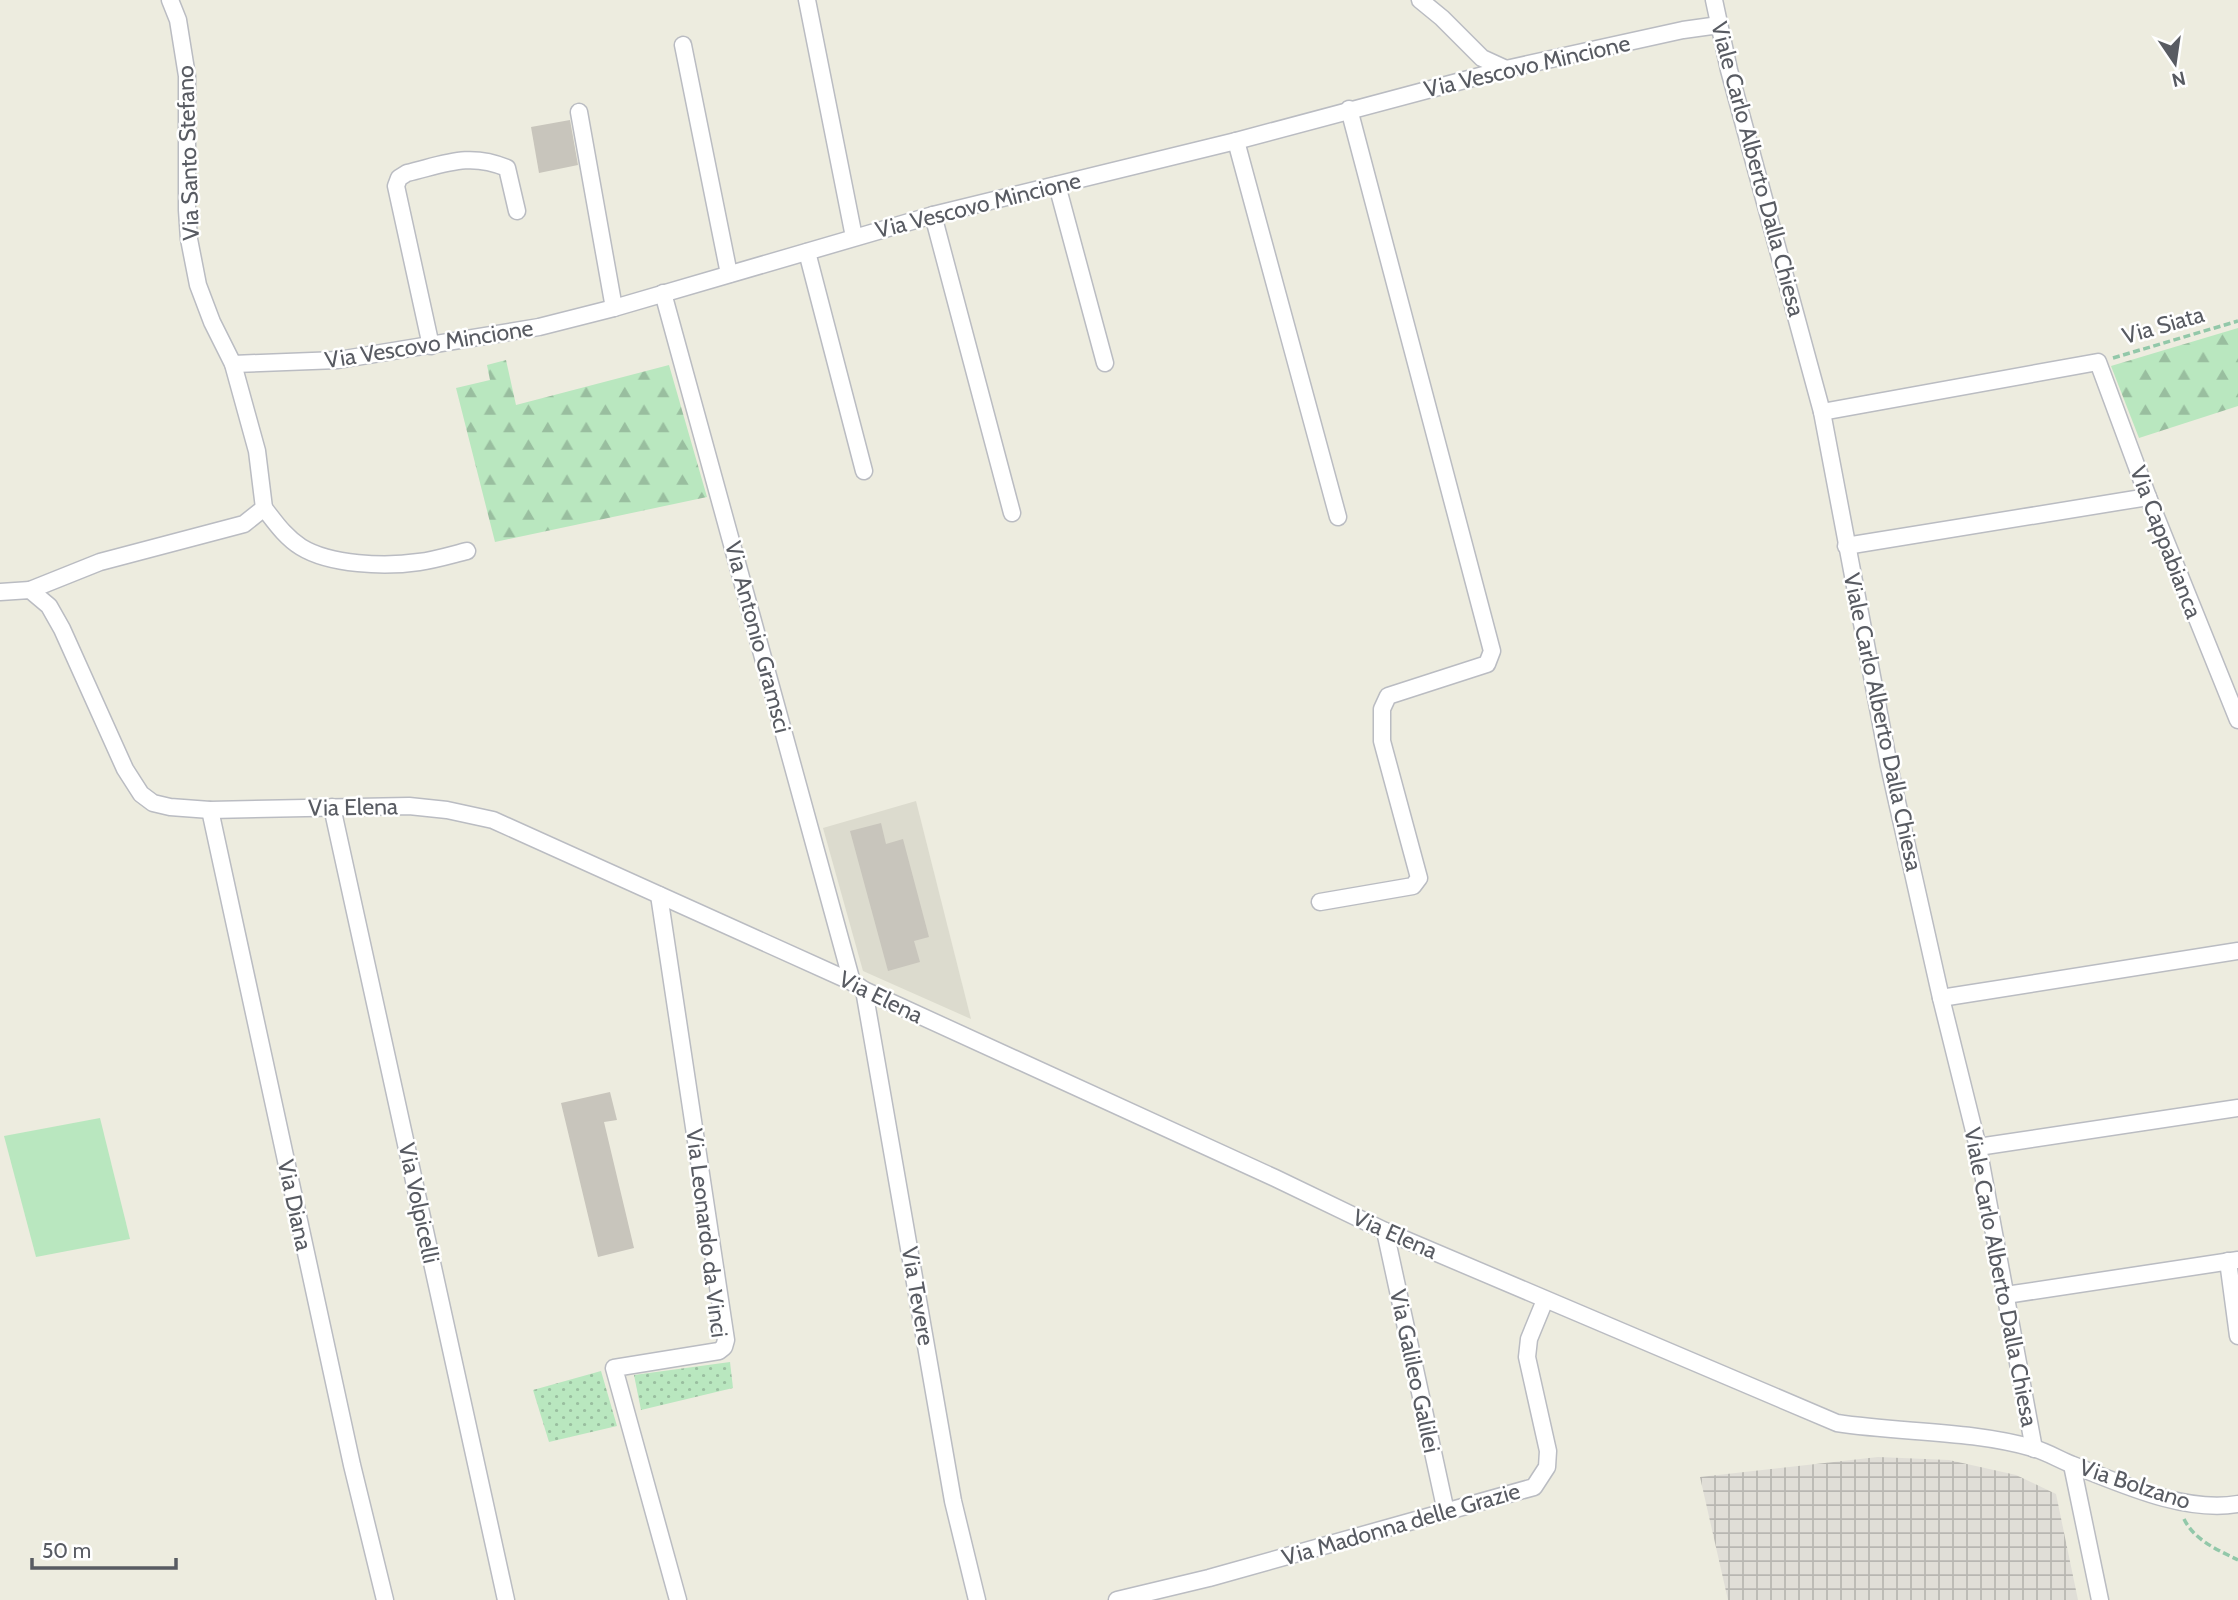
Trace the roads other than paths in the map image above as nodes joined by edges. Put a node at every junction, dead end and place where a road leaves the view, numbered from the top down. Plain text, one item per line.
1 (170, 0) edge
2 (807, 0) edge
3 (1420, 0) edge
4 (1714, 0) edge
5 (1720, 25) junction
6 (683, 45) dead end
7 (1506, 69) junction
8 (1349, 109) junction
9 (579, 112) dead end
10 (1237, 141) junction
11 (1057, 185) junction
12 (517, 211) dead end
13 (933, 215) junction
14 (854, 237) junction
15 (807, 252) junction
16 (729, 274) junction
17 (663, 293) junction
18 (614, 308) junction
19 (431, 346) junction
20 (1105, 363) dead end
21 (233, 364) junction
22 (1822, 412) junction
23 (864, 471) dead end
24 (2148, 497) junction
25 (264, 508) junction
26 (1012, 513) dead end
27 (1338, 517) dead end
28 (1846, 546) junction
29 (467, 551) dead end
30 (30, 590) junction
31 (0, 592) edge
32 (2238, 720) edge
33 (332, 807) junction
34 (210, 810) junction
35 (659, 895) junction
36 (1320, 902) dead end
37 (2238, 951) edge
38 (858, 986) junction
39 (1941, 998) junction
40 (2238, 1108) edge
41 (1978, 1147) junction
42 (1385, 1231) junction
43 (2233, 1261) edge
44 (2006, 1295) junction
45 (1545, 1300) junction
46 (2238, 1336) edge
47 (2034, 1448) junction
48 (2072, 1465) junction
49 (2238, 1504) edge
50 (1446, 1512) junction
51 (385, 1600) edge
52 (506, 1600) edge
53 (678, 1600) edge
54 (977, 1600) edge
55 (1117, 1600) edge
56 (2100, 1600) edge

1 - 21 street, Via Santo Stefano
2 - 14 street
3 - 7 street
4 - 5 street, Viale Carlo Alberto Dalla Chiesa
5 - 7 street, Via Vescovo Mincione
5 - 22 street, Viale Carlo Alberto Dalla Chiesa
6 - 16 street
7 - 8 street, Via Vescovo Mincione
8 - 10 street, Via Vescovo Mincione
8 - 36 street
9 - 18 street
10 - 11 street, Via Vescovo Mincione
10 - 27 street
11 - 13 street, Via Vescovo Mincione
11 - 20 street
12 - 19 street
13 - 14 street, Via Vescovo Mincione
13 - 26 street
14 - 15 street, Via Vescovo Mincione
15 - 16 street, Via Vescovo Mincione
15 - 23 street
16 - 17 street, Via Vescovo Mincione
17 - 18 street, Via Vescovo Mincione
17 - 38 street, Via Antonio Gramsci
18 - 19 street, Via Vescovo Mincione
19 - 21 street, Via Vescovo Mincione
21 - 25 street, Via Santo Stefano
22 - 24 street, Via Cappabianca
22 - 28 street, Viale Carlo Alberto Dalla Chiesa
24 - 28 street
24 - 32 street, Via Cappabianca
25 - 29 street
25 - 30 street
28 - 39 street, Viale Carlo Alberto Dalla Chiesa
30 - 31 street
30 - 34 street, Via Elena
33 - 34 street, Via Elena
33 - 35 street, Via Elena
33 - 52 street, Via Volpicelli
34 - 51 street, Via Diana
35 - 38 street, Via Elena
35 - 53 street, Via Leonardo da Vinci
37 - 39 street
38 - 42 street, Via Elena
38 - 54 street, Via Tevere
39 - 41 street, Viale Carlo Alberto Dalla Chiesa
40 - 41 street
41 - 44 street, Viale Carlo Alberto Dalla Chiesa
42 - 45 street, Via Elena
42 - 50 street, Via Galileo Galilei
43 - 44 street
43 - 46 street
44 - 47 street, Viale Carlo Alberto Dalla Chiesa
45 - 47 street, Via Elena
45 - 50 street, Via Madonna delle Grazie
47 - 48 street, Via Bolzano
48 - 49 street, Via Bolzano
48 - 56 street
50 - 55 street, Via Madonna delle Grazie

